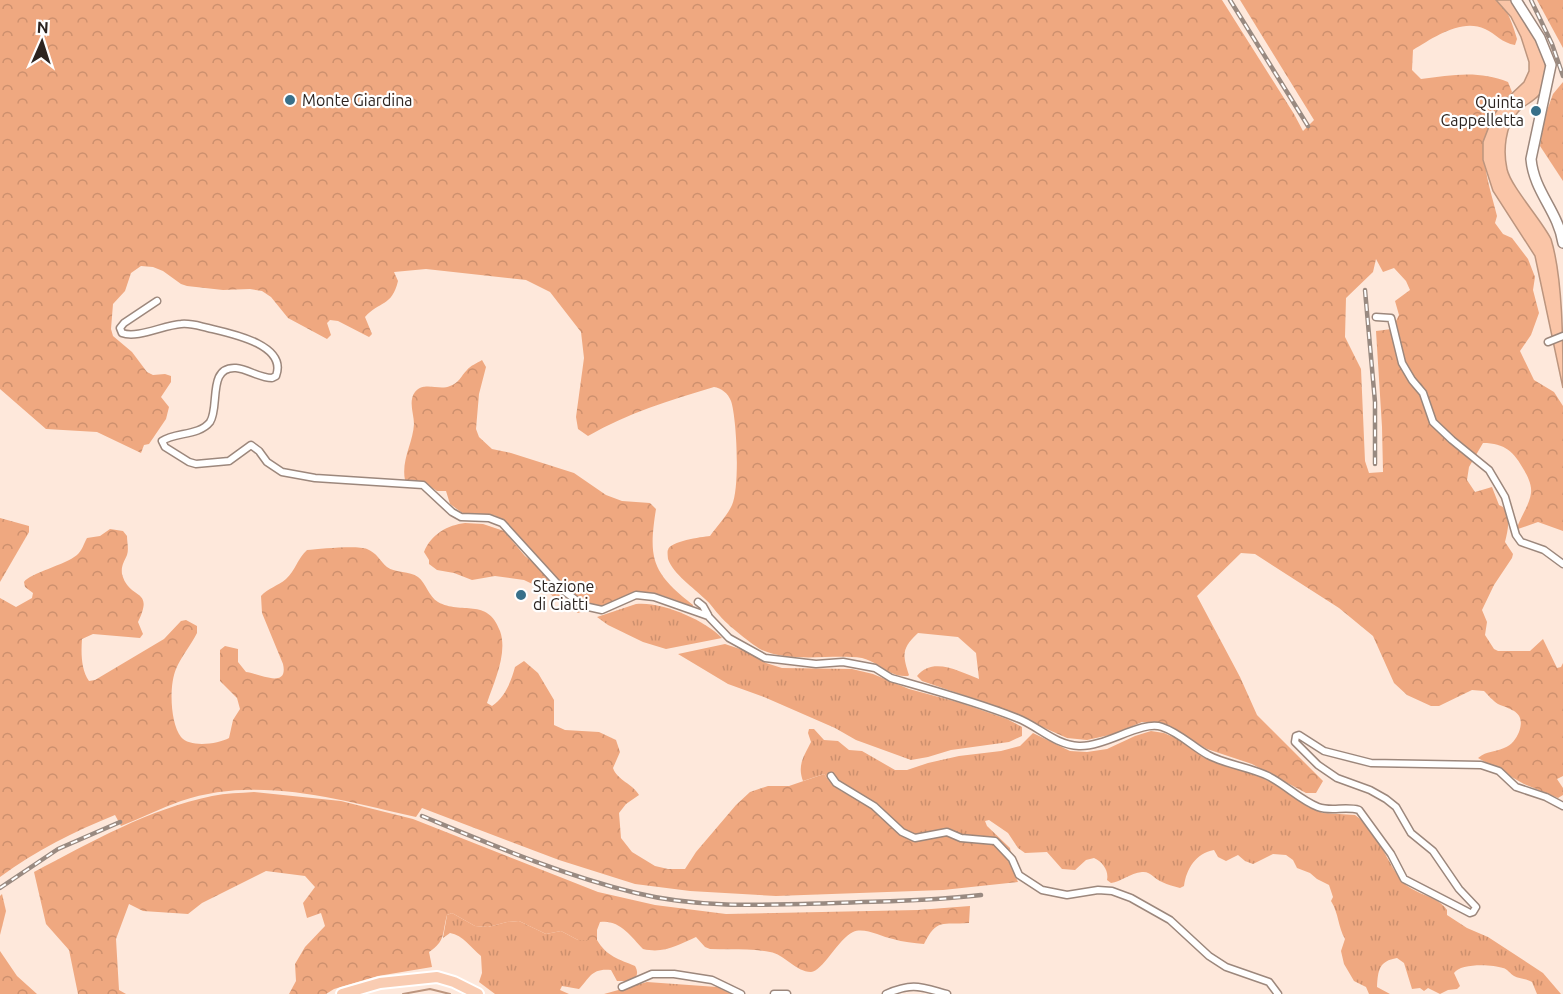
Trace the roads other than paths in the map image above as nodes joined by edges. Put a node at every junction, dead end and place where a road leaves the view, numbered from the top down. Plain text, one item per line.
1 (1516, 0) edge
2 (1563, 243) edge
3 (157, 301) dead end
4 (1376, 317) dead end
5 (1563, 336) edge
6 (1550, 341) dead end
7 (1563, 564) edge
8 (698, 602) dead end
9 (708, 616) junction
10 (831, 776) dead end
11 (1563, 806) edge
12 (622, 987) dead end
13 (342, 994) edge
14 (478, 994) edge
15 (741, 994) edge
16 (774, 994) edge
17 (787, 994) edge
18 (886, 994) edge
19 (947, 994) edge
20 (1278, 994) edge

1 - 2 main road
3 - 9 street
4 - 7 street
5 - 6 street
8 - 9 street
9 - 11 street
10 - 20 street
12 - 15 street
13 - 14 main road
16 - 17 street
18 - 19 street

